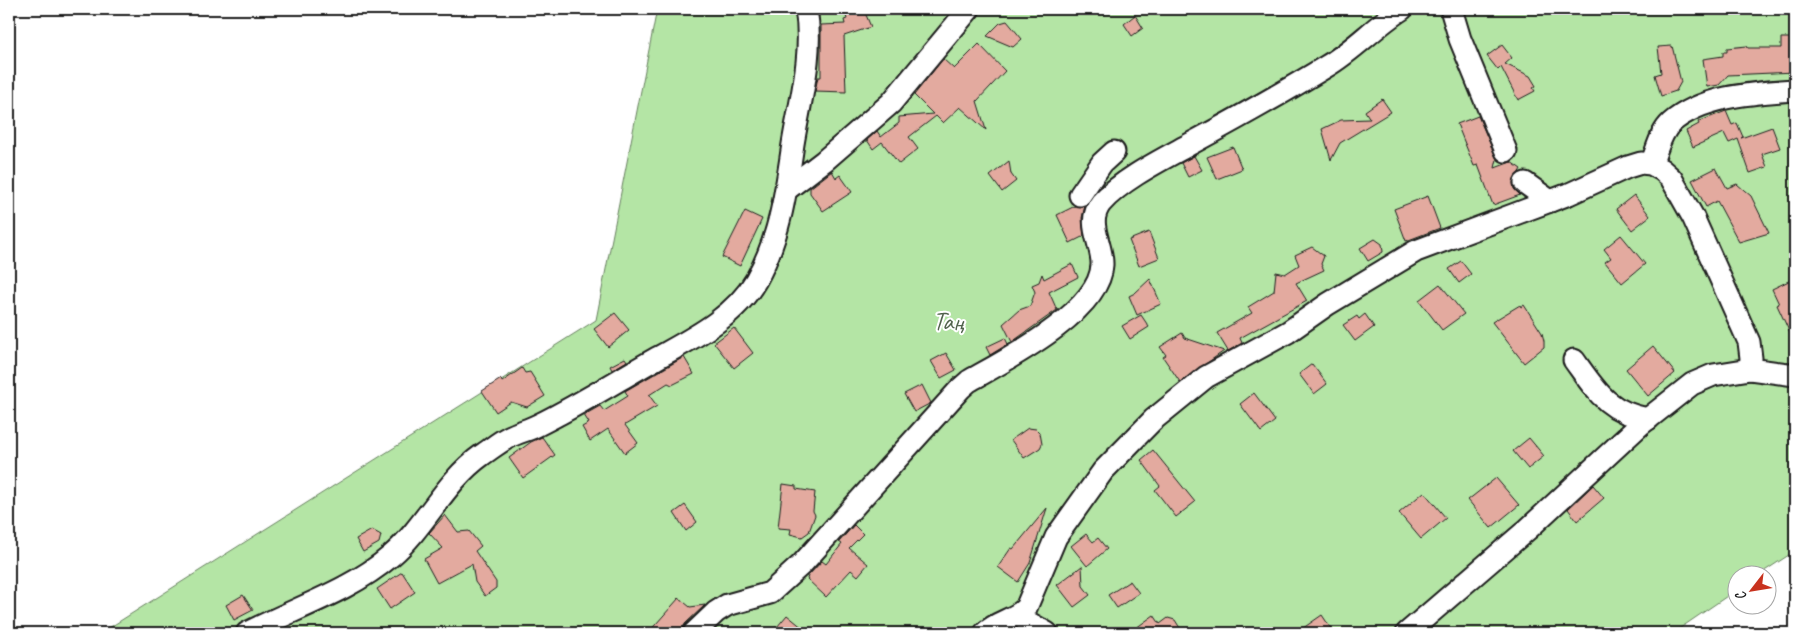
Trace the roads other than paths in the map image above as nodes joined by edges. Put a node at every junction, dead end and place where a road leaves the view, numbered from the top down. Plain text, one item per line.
1 (806, 9) edge
2 (969, 9) edge
3 (1402, 9) edge
4 (1451, 9) edge
5 (1795, 90) edge
6 (1506, 151) dead end
7 (1651, 164) junction
8 (1128, 182) junction
9 (1526, 183) dead end
10 (786, 190) junction
11 (1080, 196) dead end
12 (1550, 201) junction
13 (1574, 360) dead end
14 (1750, 369) junction
15 (1795, 375) edge
16 (1648, 419) junction
17 (1020, 614) junction
18 (247, 633) edge
19 (694, 633) edge
20 (985, 633) edge
21 (1047, 633) edge
22 (1407, 633) edge

1 - 10 street
2 - 10 street
3 - 8 street
4 - 6 street
5 - 7 street
7 - 12 street
7 - 14 street
8 - 11 street
8 - 19 street
9 - 12 street
10 - 18 street
12 - 17 street
13 - 16 street
14 - 15 street
14 - 16 street
16 - 22 street
17 - 20 street
17 - 21 street

